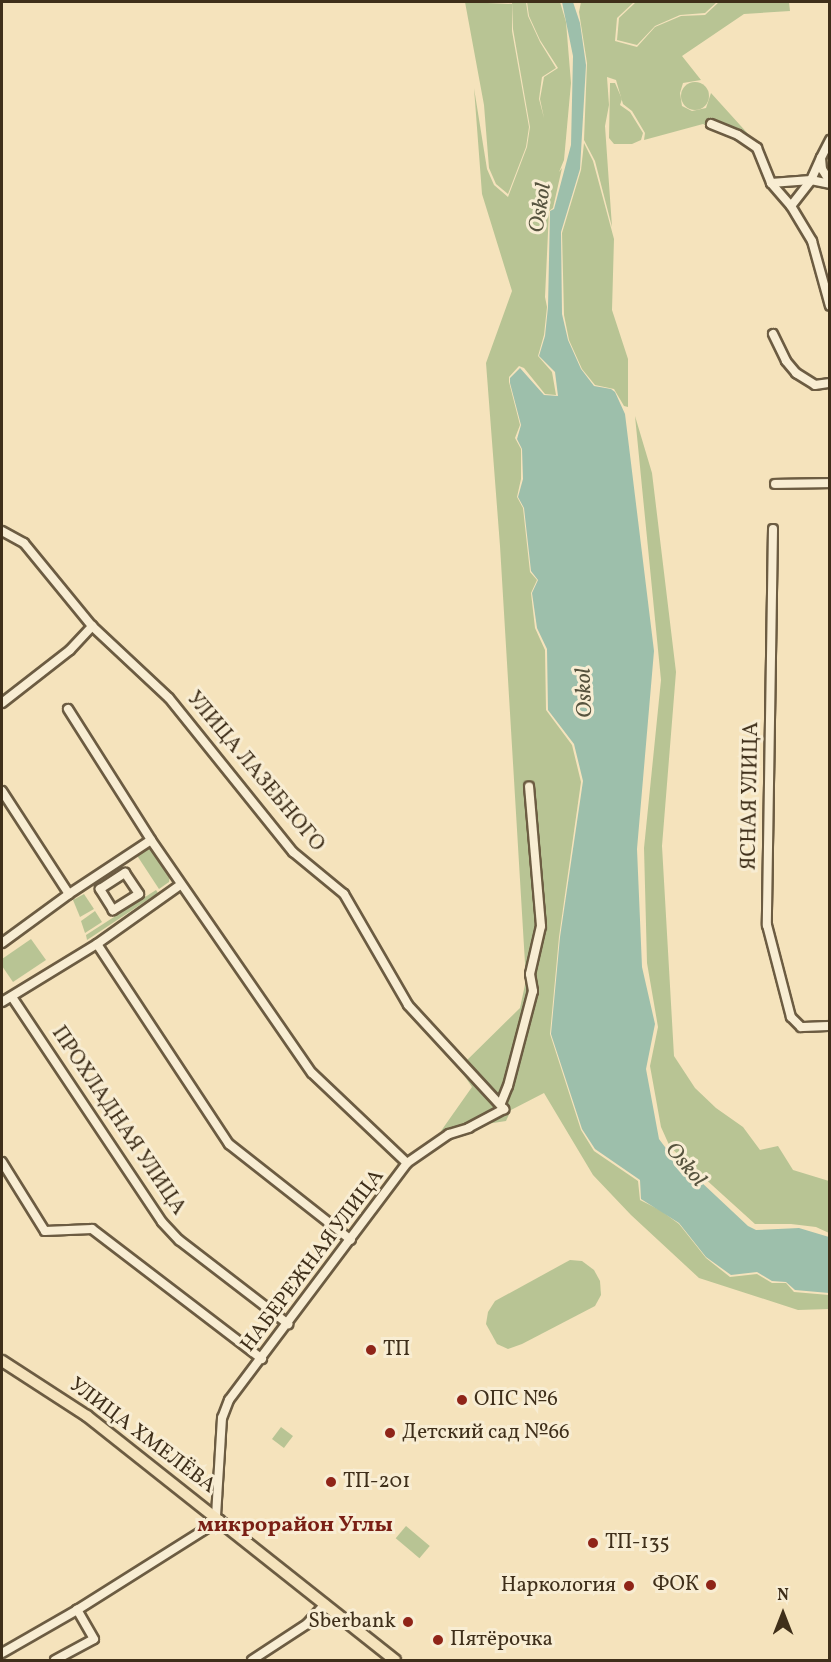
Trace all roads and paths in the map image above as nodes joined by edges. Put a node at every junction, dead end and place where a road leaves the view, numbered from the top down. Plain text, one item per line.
1 (711, 124) dead end
2 (830, 140) edge
3 (821, 158) junction
4 (811, 180) junction
5 (771, 183) junction
6 (830, 183) edge
7 (791, 206) junction
8 (830, 306) edge
9 (773, 334) dead end
10 (830, 384) edge
11 (830, 483) edge
12 (775, 484) dead end
13 (773, 530) dead end
14 (2, 531) edge
15 (92, 626) junction
16 (2, 703) edge
17 (68, 709) dead end
18 (529, 787) dead end
19 (2, 791) edge
20 (151, 840) junction
21 (180, 885) junction
22 (100, 889) joint
23 (69, 894) junction
24 (2, 943) edge
25 (97, 944) junction
26 (12, 997) junction
27 (2, 1002) edge
28 (830, 1026) edge
29 (502, 1106) junction
30 (2, 1162) edge
31 (407, 1162) junction
32 (351, 1240) junction
33 (288, 1324) junction
34 (262, 1359) junction
35 (2, 1361) edge
36 (218, 1518) junction
37 (325, 1604) junction
38 (77, 1610) junction
39 (2, 1653) edge
40 (55, 1660) edge
41 (252, 1660) edge
42 (395, 1660) edge

1 - 5 street
2 - 3 street
3 - 4 street
3 - 6 street
4 - 5 street
4 - 6 street
4 - 7 street
5 - 7 street
7 - 8 street
9 - 10 street
11 - 12 street
13 - 28 street, ЯСНАЯ УЛИЦА
14 - 15 street, УЛИЦА ЛАЗЕБНОГО
15 - 16 street
15 - 29 street, УЛИЦА ЛАЗЕБНОГО
17 - 20 street, НАБЕРЕЖНАЯ УЛИЦА
18 - 29 street
19 - 23 street
20 - 21 street, НАБЕРЕЖНАЯ УЛИЦА
20 - 23 street
21 - 25 street
21 - 31 street, НАБЕРЕЖНАЯ УЛИЦА
22 - 22 street
23 - 24 street
25 - 26 street
25 - 32 street
26 - 27 street
26 - 33 street, ПРОХЛАДНАЯ УЛИЦА
29 - 31 street
30 - 34 street
31 - 32 street, НАБЕРЕЖНАЯ УЛИЦА
32 - 33 street, НАБЕРЕЖНАЯ УЛИЦА
33 - 34 street, НАБЕРЕЖНАЯ УЛИЦА
34 - 36 street, НАБЕРЕЖНАЯ УЛИЦА
35 - 36 main road, УЛИЦА ХМЕЛЁВА
36 - 37 main road, УЛИЦА ХМЕЛЁВА
36 - 38 street
37 - 41 street
37 - 42 main road, УЛИЦА ХМЕЛЁВА
38 - 39 street
38 - 40 street

